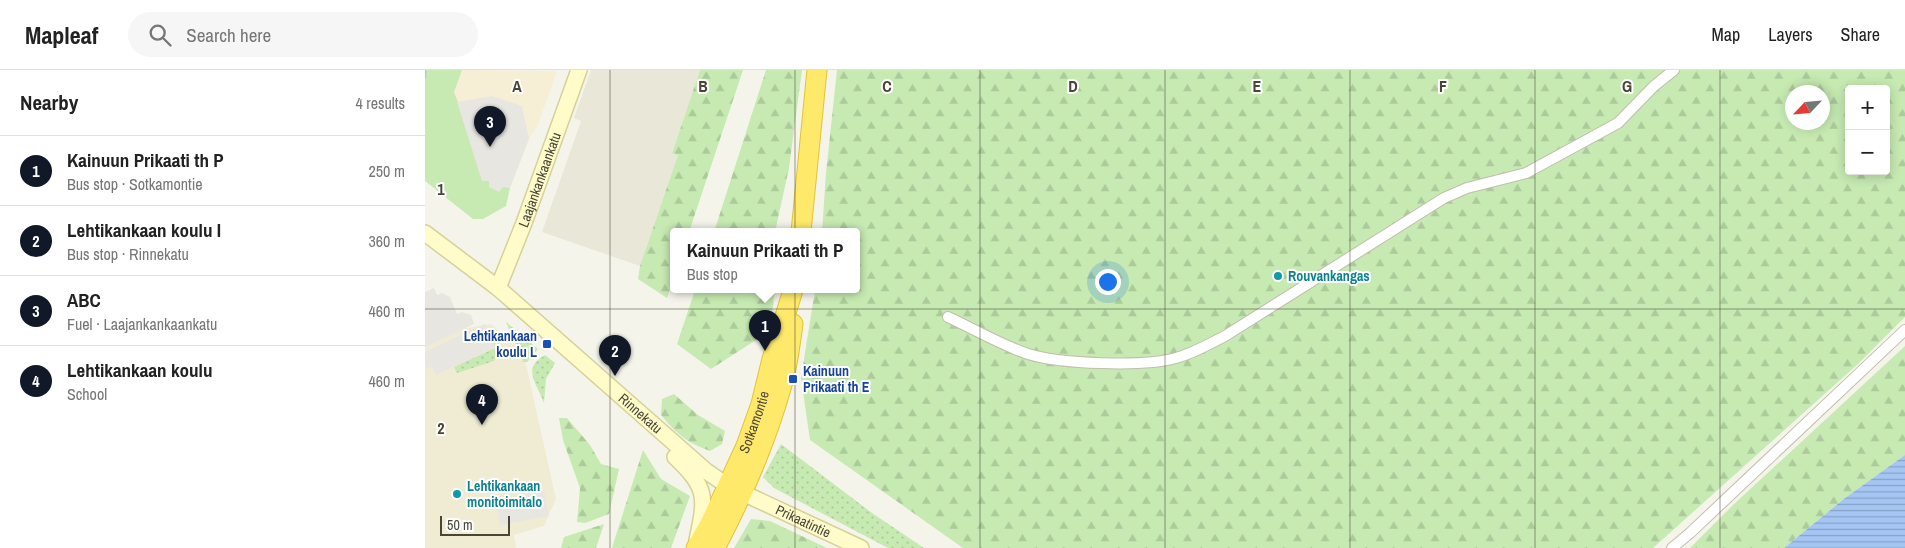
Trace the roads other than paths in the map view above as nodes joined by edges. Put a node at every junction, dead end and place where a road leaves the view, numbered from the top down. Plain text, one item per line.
1 (579, 70) edge
2 (817, 70) edge
3 (1674, 70) edge
4 (801, 228) edge
5 (425, 233) edge
6 (498, 288) junction
7 (794, 293) edge
8 (948, 318) dead end
9 (1905, 330) edge
10 (662, 434) junction
11 (736, 490) junction
12 (695, 548) edge
13 (715, 548) edge
14 (861, 548) edge
15 (1672, 548) edge

1 - 6 street, Laajankankaankatu
2 - 4 highway
3 - 8 street
5 - 6 street, Rinnekatu
6 - 10 street, Rinnekatu
7 - 11 highway, Sotkamontie
9 - 15 street
10 - 11 street, Rinnekatu
10 - 12 street
11 - 12 highway, Sotkamontie
11 - 13 highway, Sotkamontie
11 - 14 street, Prikaatintie

